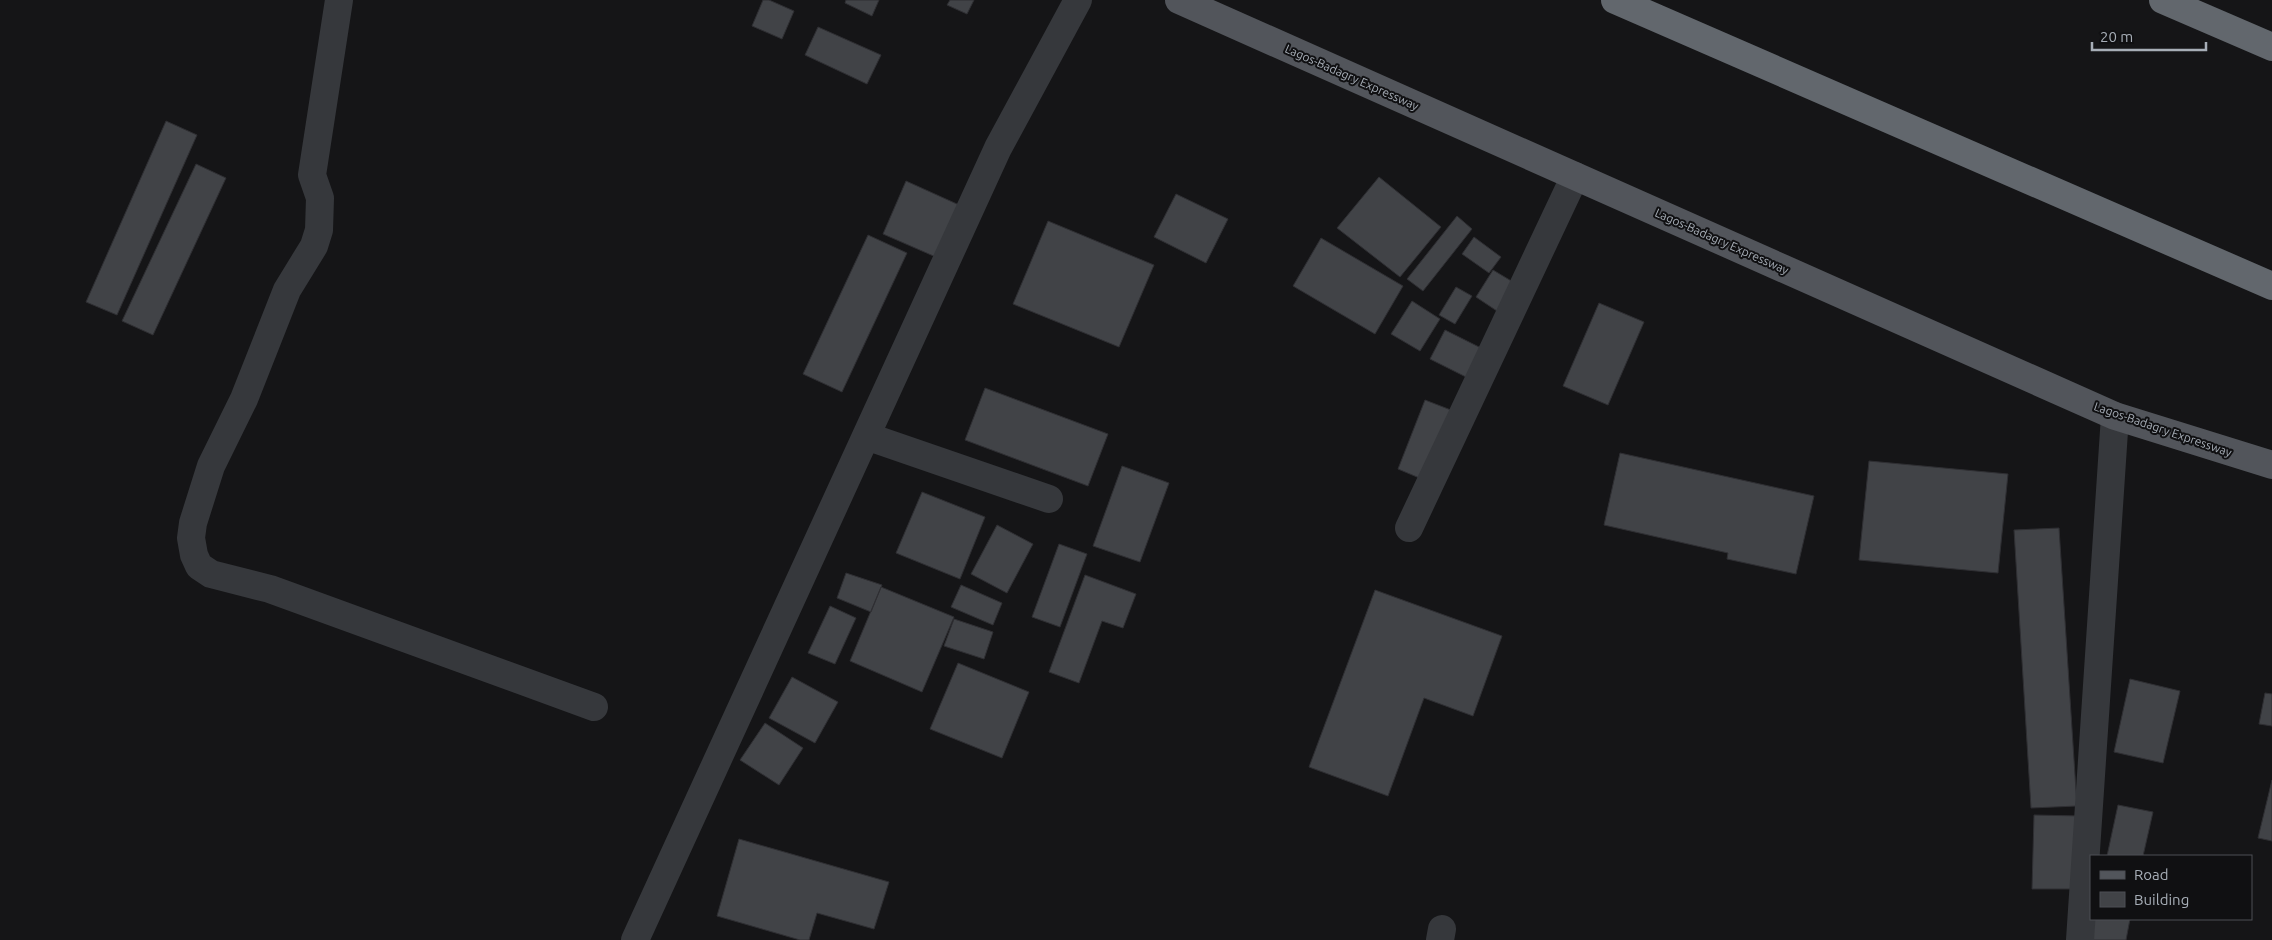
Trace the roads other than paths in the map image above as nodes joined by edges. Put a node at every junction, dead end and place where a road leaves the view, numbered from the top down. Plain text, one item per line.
1 (340, 0) edge
2 (1078, 0) edge
3 (1179, 0) edge
4 (1615, 0) edge
5 (2163, 0) edge
6 (2272, 48) edge
7 (1575, 176) junction
8 (2272, 286) edge
9 (2115, 416) junction
10 (866, 436) junction
11 (2272, 466) edge
12 (1049, 499) dead end
13 (1410, 528) dead end
14 (594, 707) dead end
15 (635, 940) edge
16 (2080, 940) edge

1 - 14 street
2 - 10 street
3 - 7 main road, Lagos-Badagry Expressway
4 - 8 highway
5 - 6 highway
7 - 9 main road, Lagos-Badagry Expressway
7 - 13 street
9 - 11 main road, Lagos-Badagry Expressway
9 - 16 street
10 - 12 street
10 - 15 street

